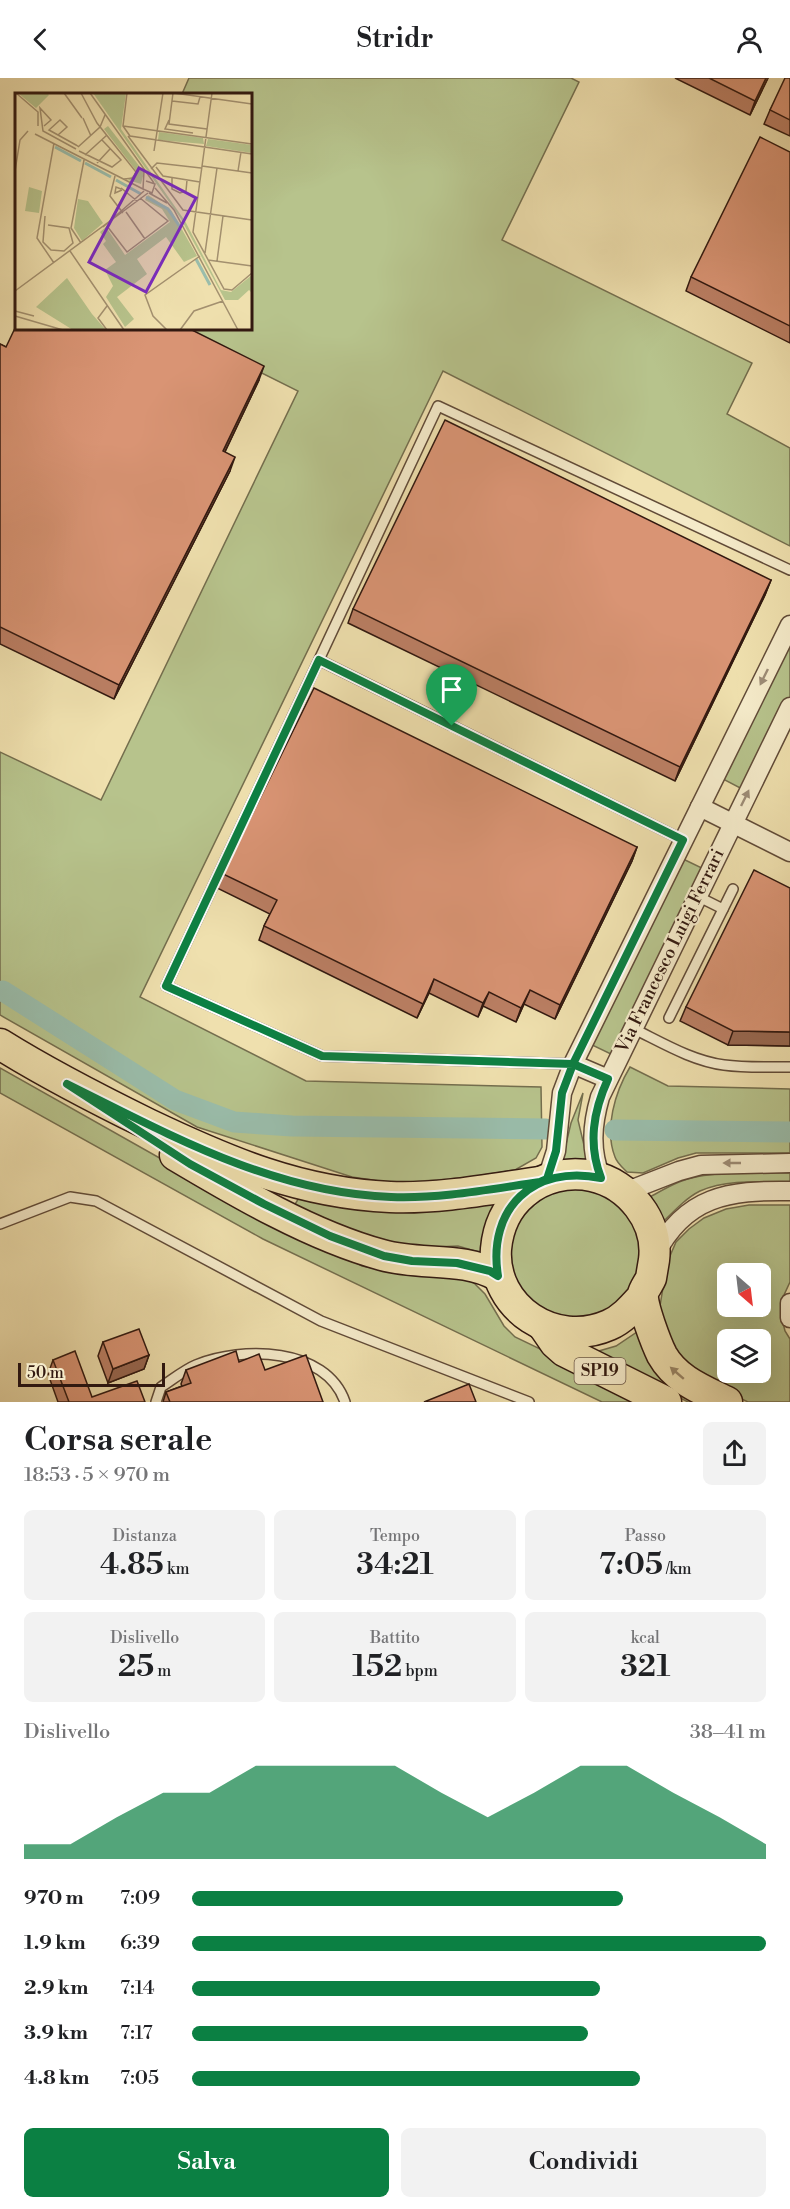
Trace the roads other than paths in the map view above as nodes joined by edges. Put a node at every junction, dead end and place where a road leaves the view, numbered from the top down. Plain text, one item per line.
1 (790, 570) edge
2 (790, 625) edge
3 (319, 660) junction
4 (790, 706) edge
5 (700, 807) junction
6 (733, 823) junction
7 (683, 840) junction
8 (790, 852) edge
9 (733, 889) dead end
10 (697, 896) junction
11 (723, 909) junction
12 (669, 1018) dead end
13 (633, 1028) junction
14 (0, 1044) edge
15 (573, 1064) junction
16 (790, 1067) edge
17 (608, 1079) junction
18 (67, 1084) junction
19 (790, 1163) edge
20 (543, 1181) junction
21 (613, 1185) junction
22 (790, 1191) edge
23 (0, 1224) edge
24 (654, 1257) junction
25 (498, 1276) junction
26 (643, 1296) junction
27 (790, 1303) edge
28 (790, 1318) edge
29 (544, 1327) junction
30 (156, 1402) edge
31 (345, 1402) edge
32 (529, 1402) edge
33 (666, 1402) edge
34 (727, 1402) edge

1 - 3 lane
2 -> 5 street, Via Francesco Luigi Ferrari
3 - 7 lane
3 - 15 lane
6 -> 4 street, Via Francesco Luigi Ferrari
5 - 6 street
5 - 7 street, Via Francesco Luigi Ferrari
6 - 8 street
6 - 10 street, Via Francesco Luigi Ferrari
7 - 15 street, Via Francesco Luigi Ferrari
9 - 11 lane
10 - 11 lane
10 - 13 street, Via Francesco Luigi Ferrari
11 - 12 lane
13 - 16 lane
13 - 17 street, Via Francesco Luigi Ferrari
14 - 18 main road
15 - 17 street
15 - 20 street, Via Francesco Luigi Ferrari
17 - 21 street, Via Francesco Luigi Ferrari
18 - 20 main road
18 - 25 main road
19 -> 21 street
20 - 21 main road
20 - 25 main road
21 - 24 main road
22 - 24 street
23 - 32 lane
24 - 26 main road
25 - 29 main road
26 - 29 main road
34 -> 26 main road
27 - 28 street
29 - 33 main road, SP19
30 - 31 lane

